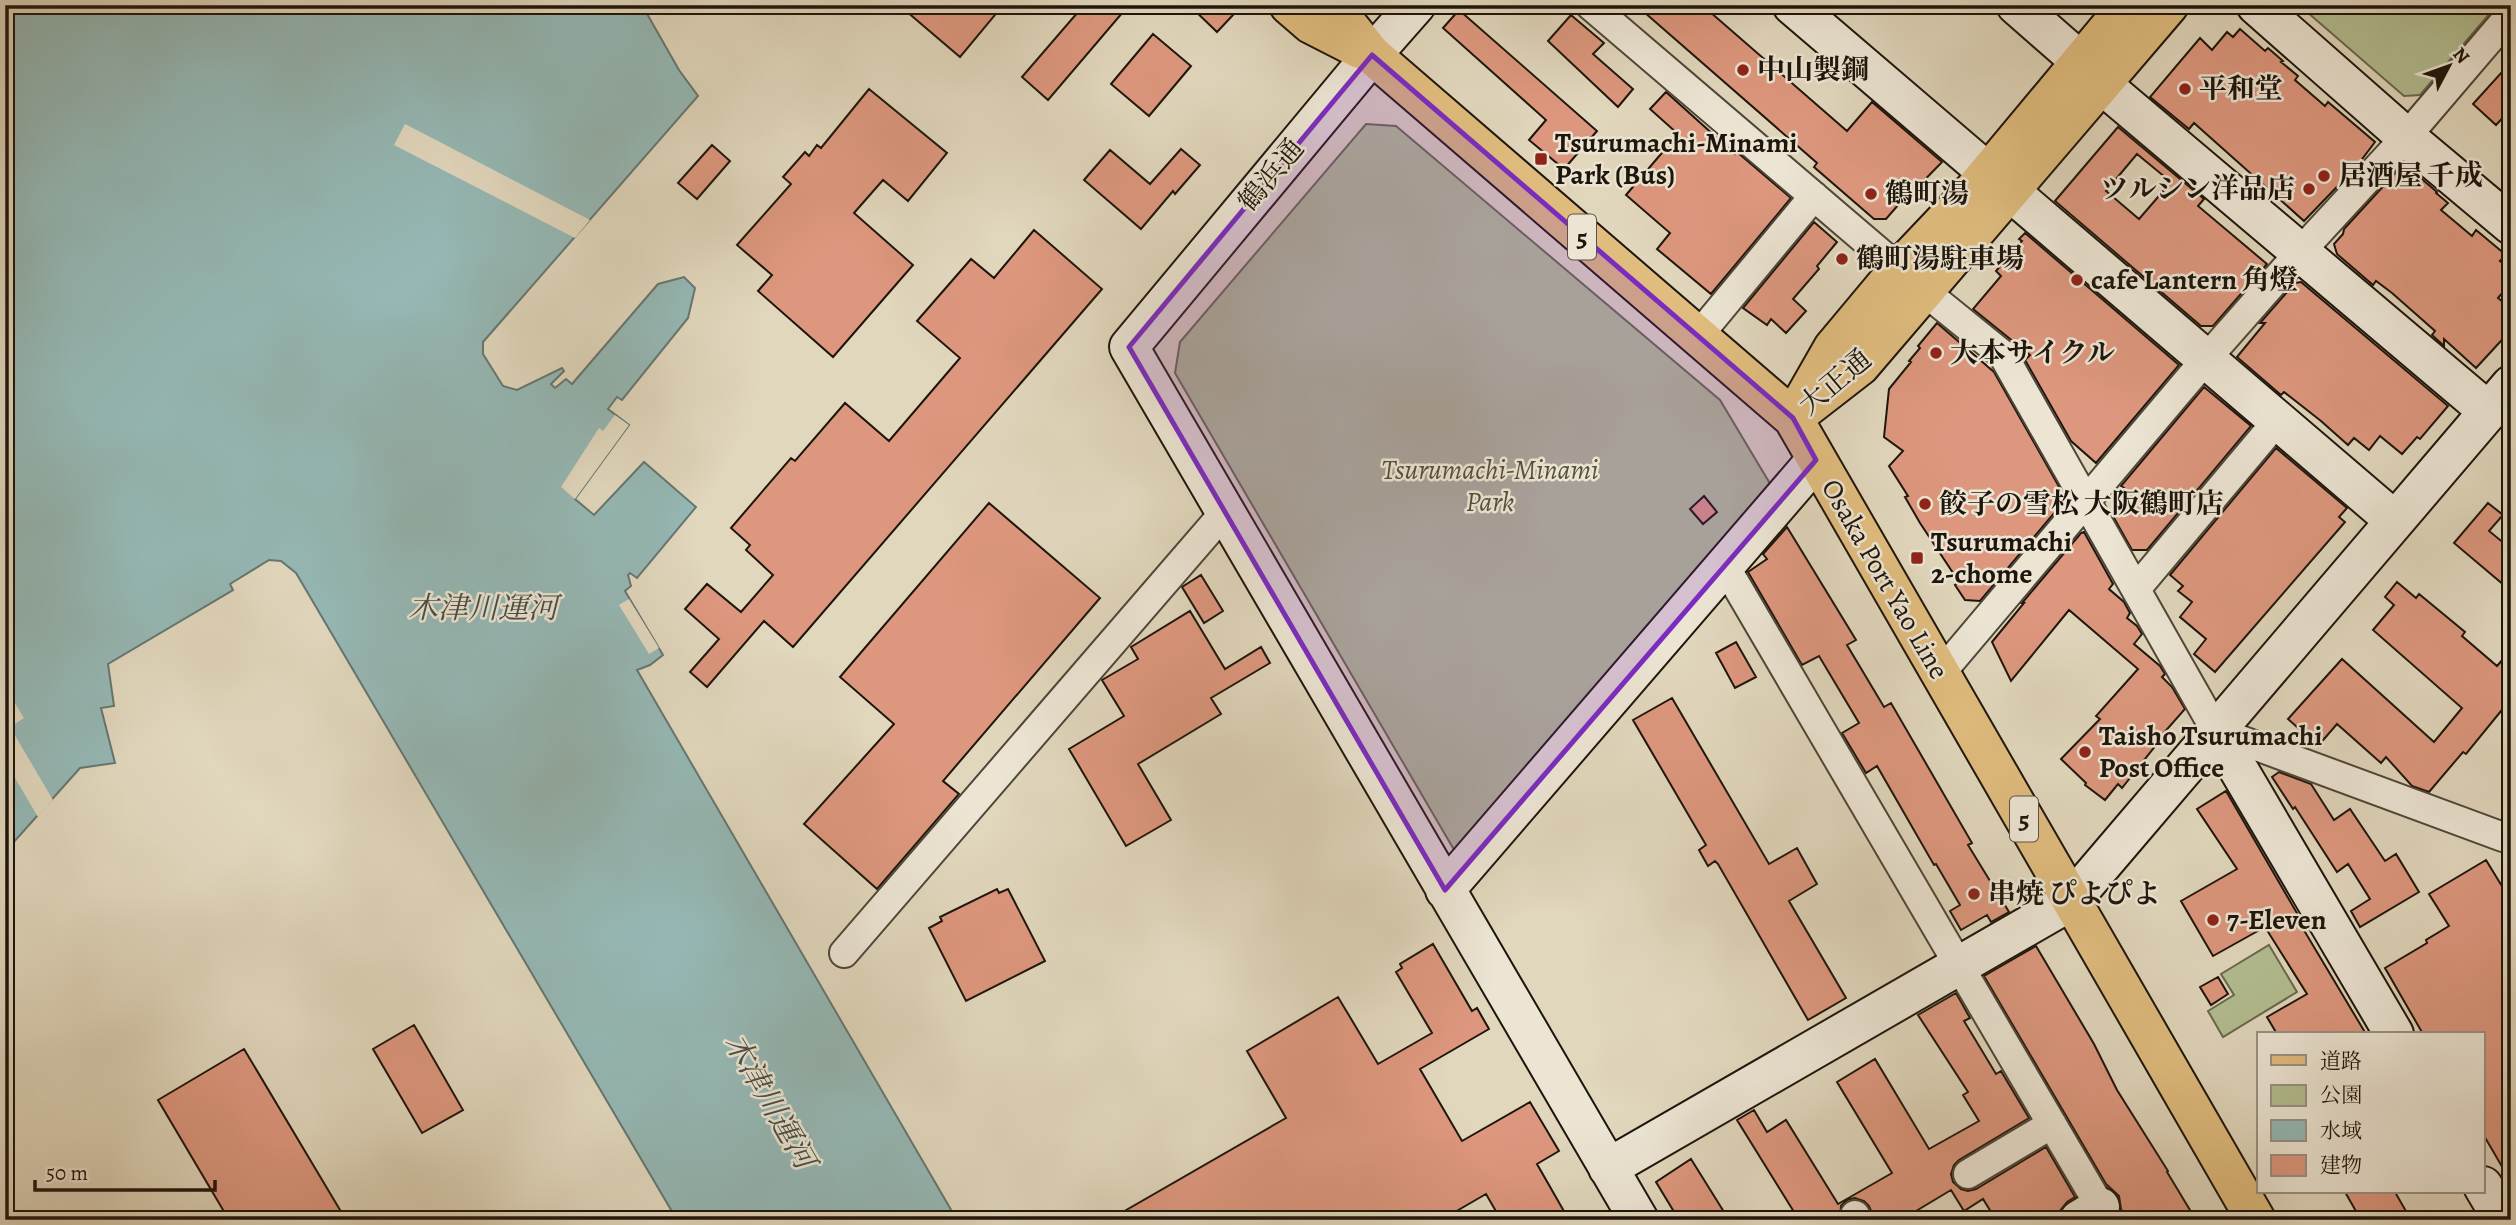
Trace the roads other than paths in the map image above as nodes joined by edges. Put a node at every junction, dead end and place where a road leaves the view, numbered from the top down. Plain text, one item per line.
1 (1289, 5) edge
2 (1332, 5) edge
3 (1416, 5) edge
4 (1590, 5) edge
5 (1792, 5) edge
6 (2016, 5) edge
7 (2128, 5) edge
8 (2169, 5) edge
9 (2256, 5) edge
10 (2511, 14) edge
11 (1371, 55) junction
12 (2090, 72) junction
13 (2406, 137) junction
14 (1999, 181) junction
15 (1814, 196) junction
16 (2511, 225) edge
17 (2301, 251) junction
18 (1912, 280) junction
19 (1698, 336) junction
20 (2206, 359) junction
21 (2499, 398) edge
22 (1793, 418) junction
23 (2278, 420) junction
24 (1816, 460) junction
25 (2087, 502) junction
26 (1224, 513) junction
27 (2395, 520) junction
28 (1725, 566) junction
29 (2136, 589) junction
30 (1940, 674) junction
31 (2216, 731) junction
32 (2503, 837) dead end
33 (1445, 890) junction
34 (2071, 901) junction
35 (844, 953) dead end
36 (1959, 966) junction
37 (2393, 1032) edge
38 (2052, 1124) junction
39 (1608, 1168) junction
40 (1968, 1174) dead end
41 (2484, 1188) edge
42 (2096, 1216) edge
43 (1639, 1220) edge
44 (2256, 1220) edge
45 (2503, 1220) edge

1 - 11 main road, Osaka Port Yao Line / 5
2 - 11 main road, Osaka Port Yao Line / 5
3 - 11 street, 鶴浜通
4 - 15 street
5 - 14 street
6 - 12 street
7 - 12 main road, 大正通
8 - 12 main road, 大正通
9 - 13 street
10 - 13 street
11 - 19 main road, Osaka Port Yao Line / 5
11 - 26 street, 鶴浜通
12 - 14 main road, 大正通
12 - 17 street
13 - 16 street
13 - 17 street
14 - 18 main road, 大正通
14 - 20 street
15 - 18 street
15 - 19 street
17 - 20 street
17 - 21 street
18 - 22 main road, 大正通
18 - 25 street
19 - 22 main road, Osaka Port Yao Line / 5
20 - 23 street
20 - 25 street
21 - 27 street
22 - 24 main road, Osaka Port Yao Line / 5
23 - 27 street
23 - 29 street
24 - 28 street
24 - 30 main road, Osaka Port Yao Line / 5
25 - 29 street
25 - 30 street
26 - 33 street
26 - 35 street
27 - 31 street
28 - 33 street
28 - 36 street
29 - 31 street
30 - 34 main road, Osaka Port Yao Line / 5
31 - 32 street
31 - 34 street
31 - 37 street
33 - 39 street
34 - 36 street
34 - 44 main road, Osaka Port Yao Line / 5
36 - 38 street
36 - 39 street
38 - 40 street
38 - 42 street
39 - 43 street
41 - 45 street

